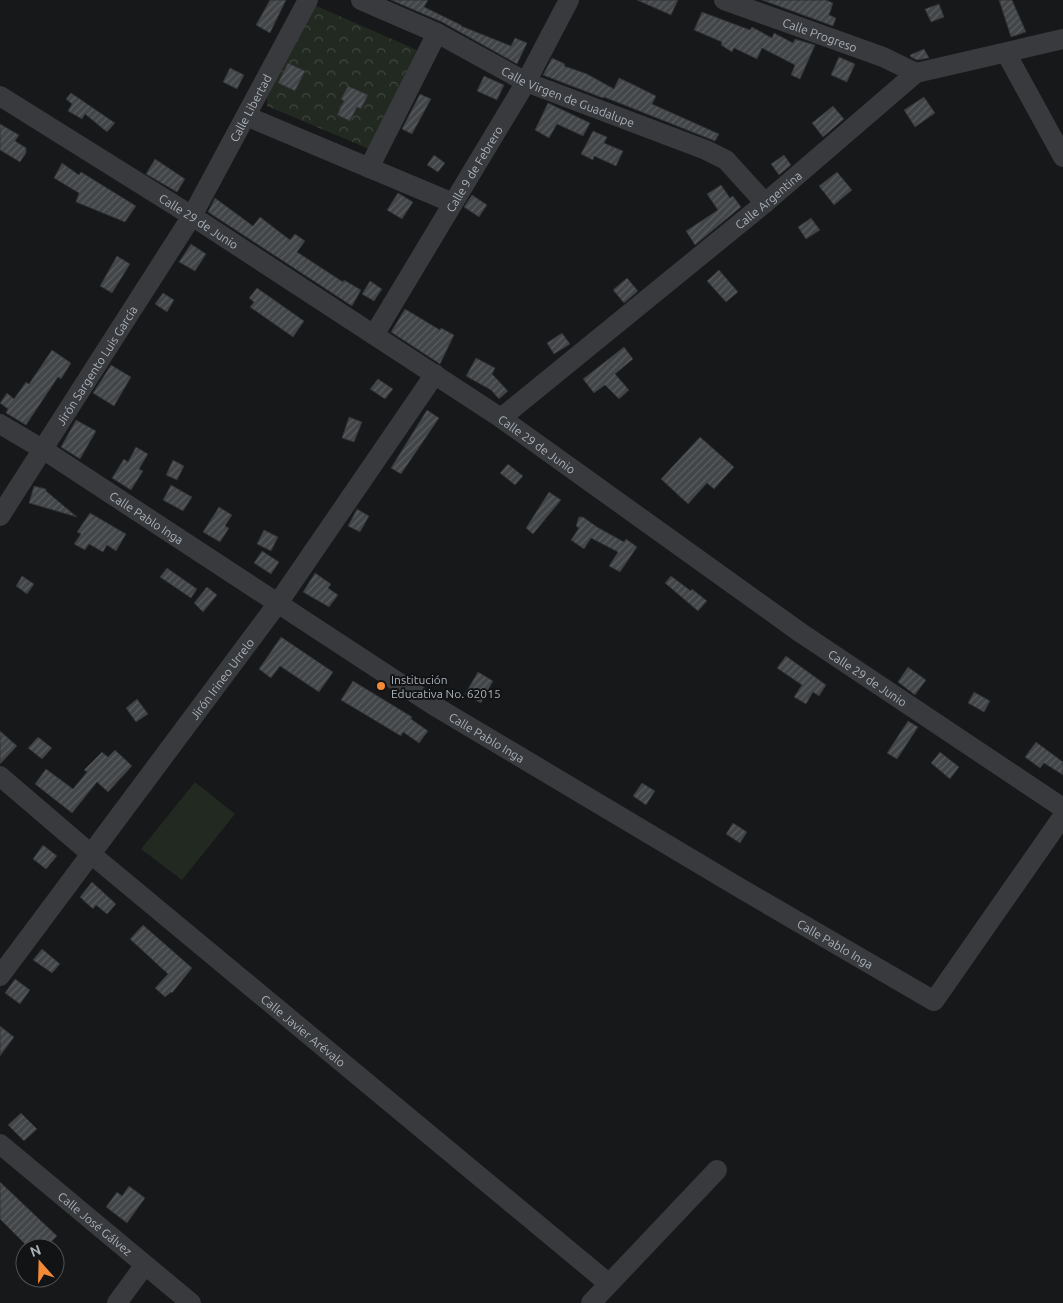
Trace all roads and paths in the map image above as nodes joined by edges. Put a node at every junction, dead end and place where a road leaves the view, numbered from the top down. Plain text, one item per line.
1 (308, 0) edge
2 (361, 0) edge
3 (569, 0) edge
4 (724, 0) edge
5 (437, 33) junction
6 (1063, 39) edge
7 (1006, 53) junction
8 (916, 73) junction
9 (526, 82) junction
10 (0, 96) edge
11 (246, 116) junction
12 (1063, 157) edge
13 (369, 168) junction
14 (453, 203) junction
15 (765, 203) junction
16 (192, 216) junction
17 (374, 335) junction
18 (435, 374) junction
19 (501, 418) junction
20 (0, 424) edge
21 (44, 450) junction
22 (0, 516) edge
23 (278, 603) junction
24 (0, 776) edge
25 (1063, 808) edge
26 (1063, 816) edge
27 (91, 854) junction
28 (0, 976) edge
29 (0, 1144) edge
30 (717, 1170) dead end
31 (144, 1266) junction
32 (608, 1283) junction
33 (116, 1303) edge
34 (191, 1303) edge
35 (591, 1303) edge

1 - 11 street, Calle Libertad
2 - 5 street, Calle Virgen de Guadalupe
3 - 9 street, Calle 9 de Febrero
4 - 8 street, Calle Progreso
5 - 9 street, Calle Virgen de Guadalupe
5 - 13 street
6 - 7 street, Calle Argentina
7 - 8 street, Calle Argentina
7 - 12 street
8 - 15 street, Calle Argentina
9 - 14 street, Calle 9 de Febrero
9 - 15 street, Calle Virgen de Guadalupe
10 - 16 street, Calle 29 de Junio
11 - 13 street
11 - 16 street, Calle Libertad
13 - 14 street
14 - 17 street, Calle 9 de Febrero
15 - 19 street, Calle Argentina
16 - 17 street, Calle 29 de Junio
16 - 21 street, Jirón Sargento Luis García
17 - 18 street, Calle 29 de Junio
18 - 19 street, Calle 29 de Junio
18 - 23 street, Jirón Irineo Urrelo
19 - 25 street, Calle 29 de Junio
20 - 21 street, Calle Pablo Inga
21 - 22 street, Jirón Sargento Luis García
21 - 23 street, Calle Pablo Inga
23 - 26 street, Calle Pablo Inga
23 - 27 street, Jirón Irineo Urrelo
24 - 27 street, Calle Javier Arévalo
27 - 28 street, Jirón Irineo Urrelo
27 - 32 street, Calle Javier Arévalo
29 - 31 street, Calle José Gálvez
30 - 32 street
31 - 33 street
31 - 34 street, Calle José Gálvez
32 - 35 street

